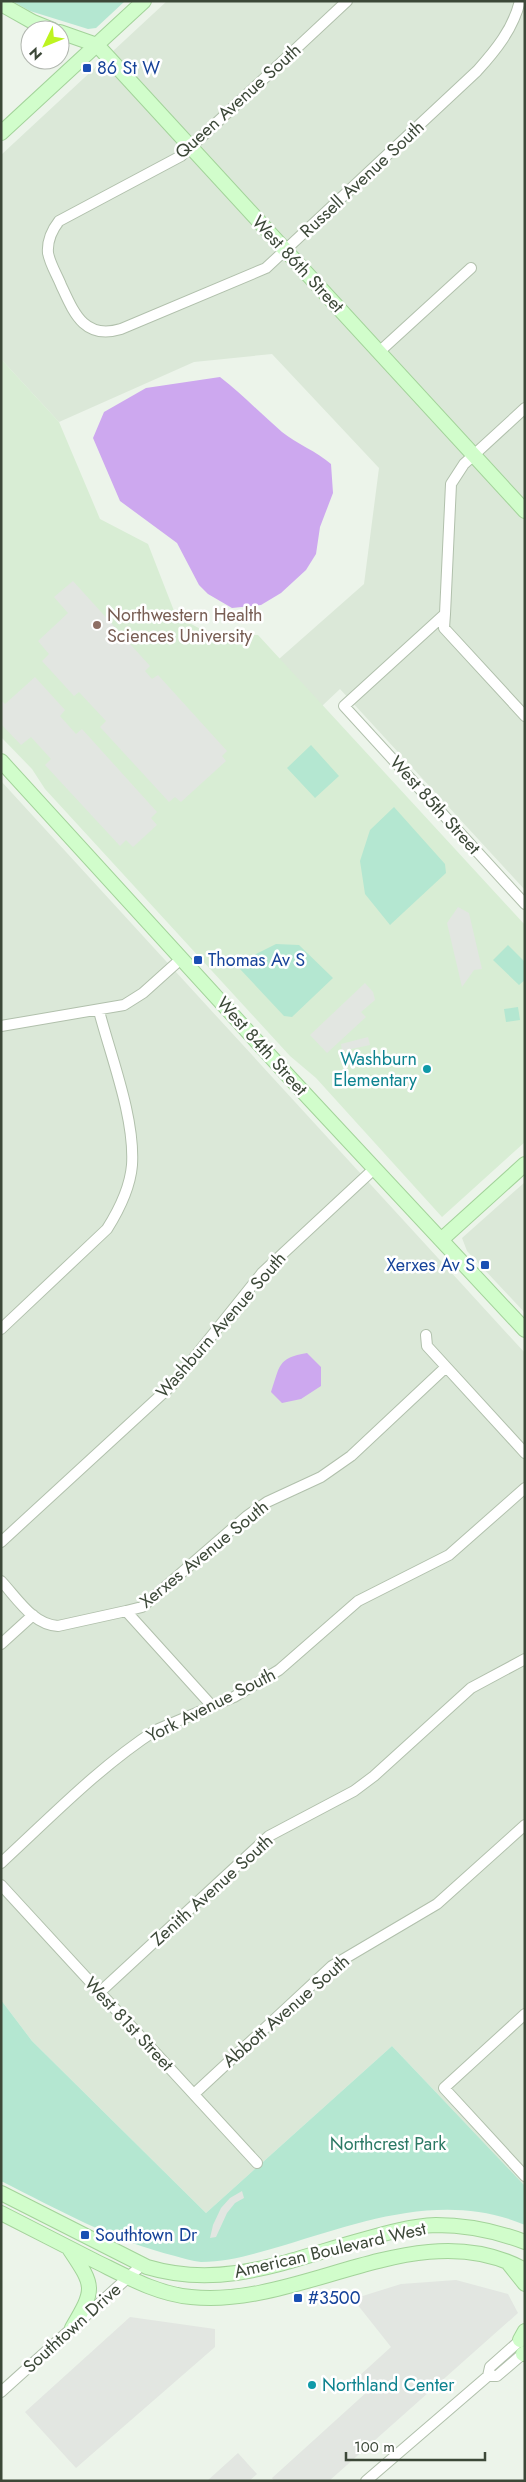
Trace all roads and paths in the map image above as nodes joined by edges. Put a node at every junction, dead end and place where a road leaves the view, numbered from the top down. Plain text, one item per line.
1 (144, 1) edge
2 (347, 1) edge
3 (520, 1) edge
4 (1, 4) edge
5 (29, 20) edge
6 (70, 36) edge
7 (96, 45) junction
8 (1, 133) edge
9 (190, 147) junction
10 (285, 251) junction
11 (471, 268) dead end
12 (66, 296) joint
13 (379, 352) junction
14 (525, 408) edge
15 (474, 455) junction
16 (525, 511) edge
17 (444, 614) junction
18 (525, 716) edge
19 (1, 761) edge
20 (525, 904) edge
21 (182, 958) junction
22 (99, 1010) junction
23 (1, 1026) edge
24 (525, 1164) edge
25 (374, 1168) junction
26 (441, 1240) junction
27 (1, 1329) edge
28 (525, 1330) edge
29 (426, 1335) dead end
30 (446, 1367) junction
31 (525, 1453) edge
32 (525, 1488) edge
33 (1, 1542) edge
34 (1, 1581) edge
35 (126, 1611) junction
36 (33, 1615) junction
37 (1, 1644) edge
38 (525, 1659) edge
39 (212, 1706) junction
40 (525, 1825) edge
41 (1, 1863) edge
42 (1, 1885) edge
43 (100, 1992) junction
44 (525, 2014) edge
45 (194, 2094) junction
46 (257, 2163) dead end
47 (525, 2176) edge
48 (1, 2193) edge
49 (1, 2213) edge
50 (525, 2242) edge
51 (68, 2247) junction
52 (509, 2263) junction
53 (143, 2264) junction
54 (525, 2270) edge
55 (128, 2278) junction
56 (525, 2284) edge
57 (72, 2328) junction
58 (524, 2344) edge
59 (1, 2392) edge
60 (366, 2481) edge

1 - 7 street
2 - 9 street, Queen Avenue South
3 - 10 street, Russell Avenue South
4 - 5 street
6 - 7 street, West 86th Street
7 - 8 street
7 - 9 street, West 86th Street
9 - 10 street, West 86th Street
9 - 12 street, Queen Avenue South
10 - 12 street, Russell Avenue South
10 - 13 street, West 86th Street
11 - 13 street
13 - 15 street, West 86th Street
14 - 15 street
15 - 16 street, West 86th Street
15 - 17 street
17 - 18 street
17 - 20 street, West 85th Street
19 - 21 street, West 84th Street
21 - 22 street
21 - 25 street, West 84th Street
22 - 23 street
22 - 27 street
24 - 26 street
25 - 26 street, West 84th Street
25 - 33 street, Washburn Avenue South
26 - 28 street, West 84th Street
29 - 30 street
30 - 31 street
30 - 35 street, Xerxes Avenue South
32 - 39 street, York Avenue South
34 - 36 street, Xerxes Avenue South
35 - 36 street, Xerxes Avenue South
35 - 39 street
36 - 37 street
38 - 43 street, Zenith Avenue South
39 - 41 street, York Avenue South
40 - 45 street, Abbott Avenue South
42 - 43 street, West 81st Street
43 - 45 street, West 81st Street
44 - 47 street
45 - 46 street, West 81st Street
48 - 53 street, American Boulevard West
49 - 51 street, American Boulevard West
50 - 53 street, American Boulevard West
51 - 55 street, American Boulevard West
51 - 57 street
52 - 54 street, American Boulevard West
52 - 55 street, American Boulevard West
52 - 56 street
53 - 55 street, Southtown Drive
55 - 57 street, Southtown Drive
57 - 59 street, Southtown Drive
58 - 60 street

